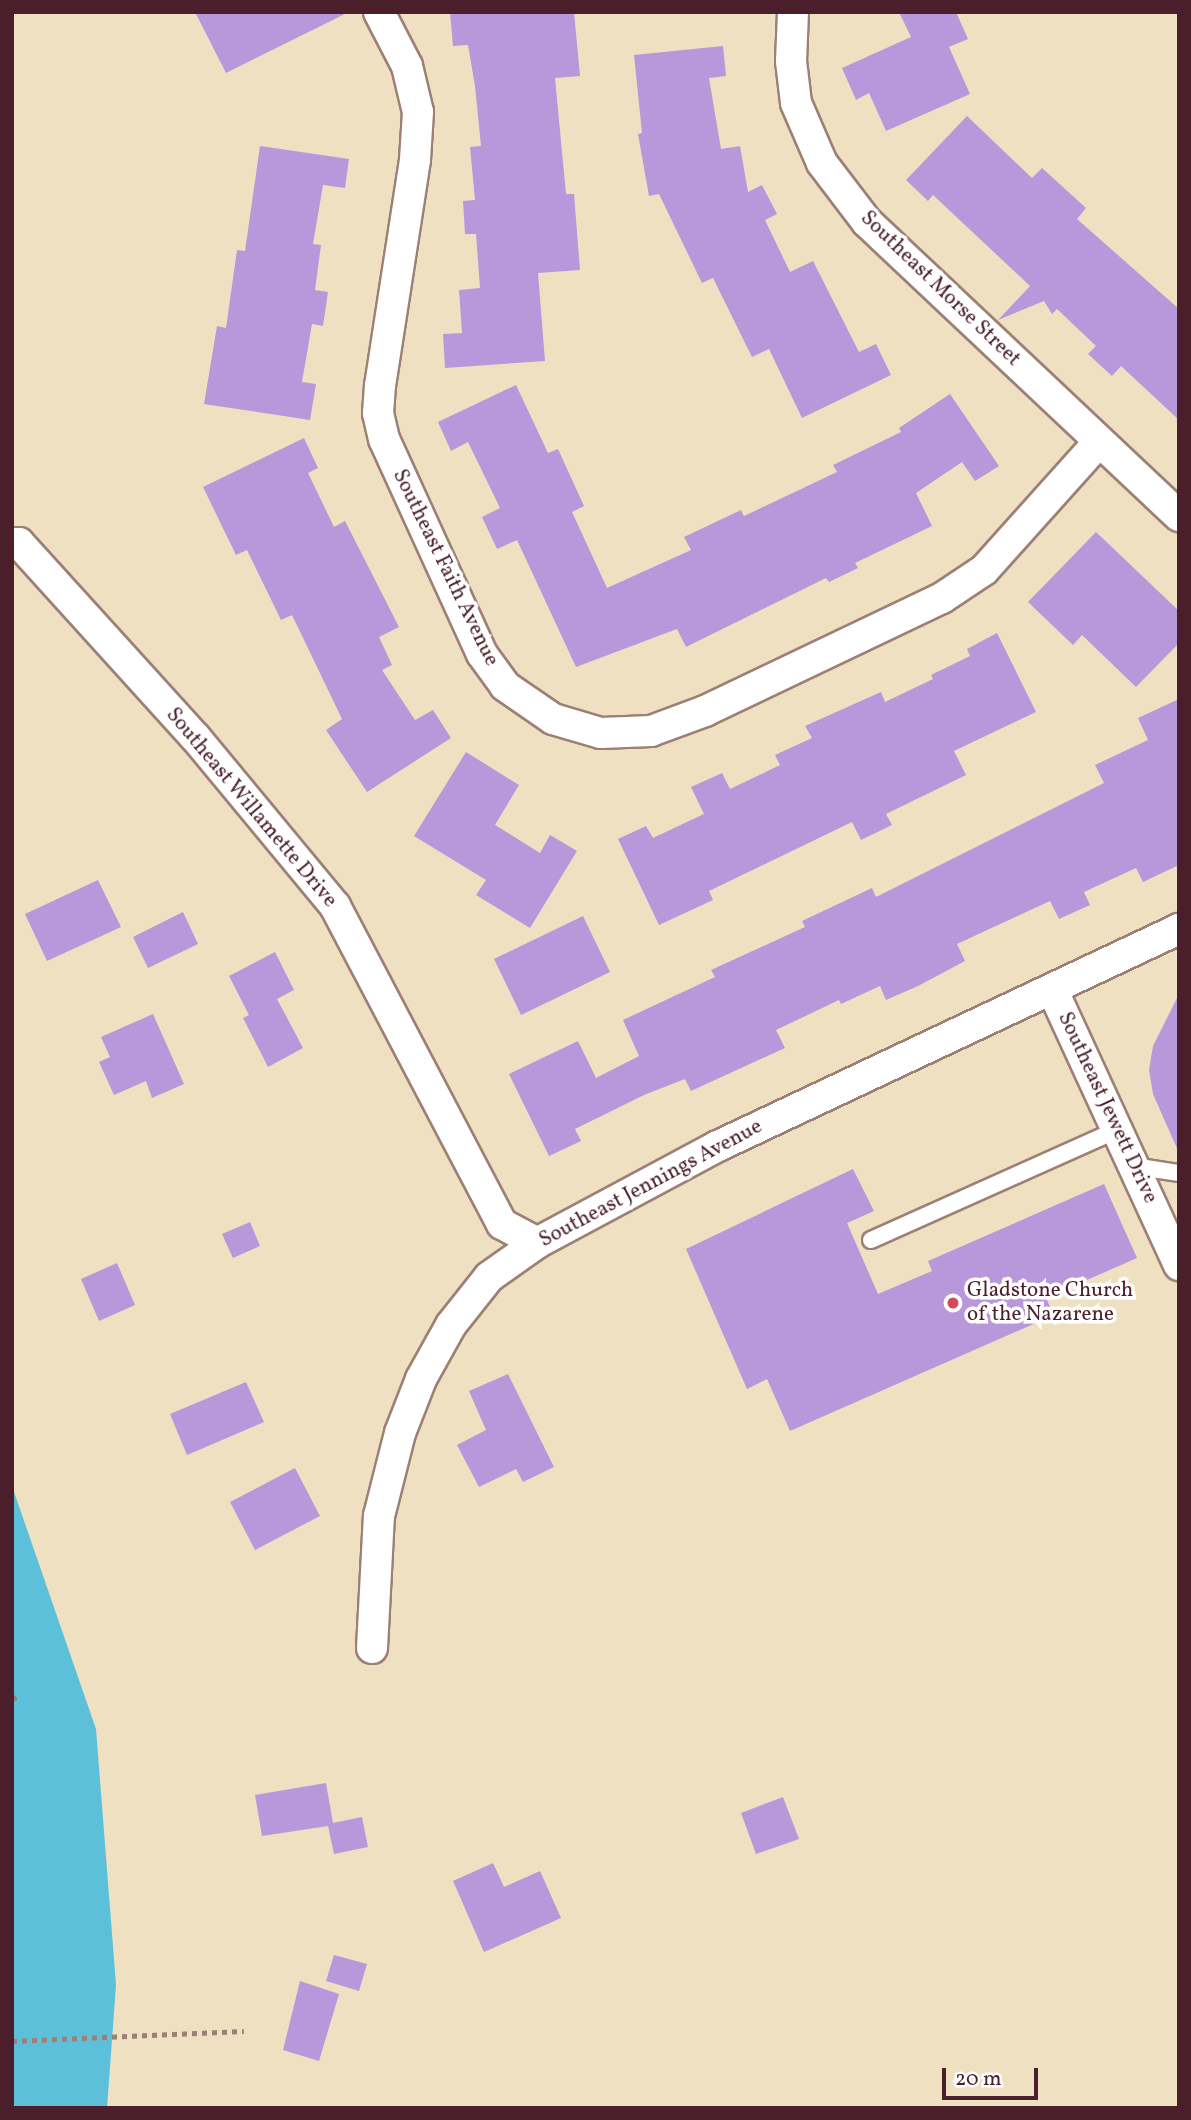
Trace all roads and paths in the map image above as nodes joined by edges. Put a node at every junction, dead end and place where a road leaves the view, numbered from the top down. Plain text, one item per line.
1 (379, 12) edge
2 (793, 12) edge
3 (1099, 442) junction
4 (1179, 516) edge
5 (12, 543) edge
6 (1179, 929) edge
7 (1052, 989) junction
8 (1117, 1130) junction
9 (1133, 1166) junction
10 (1179, 1173) edge
11 (871, 1240) dead end
12 (537, 1243) junction
13 (1179, 1265) edge
14 (372, 1648) dead end
15 (244, 2031) dead end
16 (12, 2041) edge

1 - 3 street, Southeast Faith Avenue
2 - 3 street, Southeast Morse Street
3 - 4 street, Southeast Morse Street
5 - 12 street, Southeast Willamette Drive
6 - 7 street, Southeast Jennings Avenue
7 - 8 street, Southeast Jewett Drive
7 - 12 street, Southeast Jennings Avenue
8 - 9 street, Southeast Jewett Drive
8 - 11 lane
9 - 10 lane
9 - 13 street, Southeast Jewett Drive
12 - 14 street, Southeast Jennings Avenue
15 - 16 path

